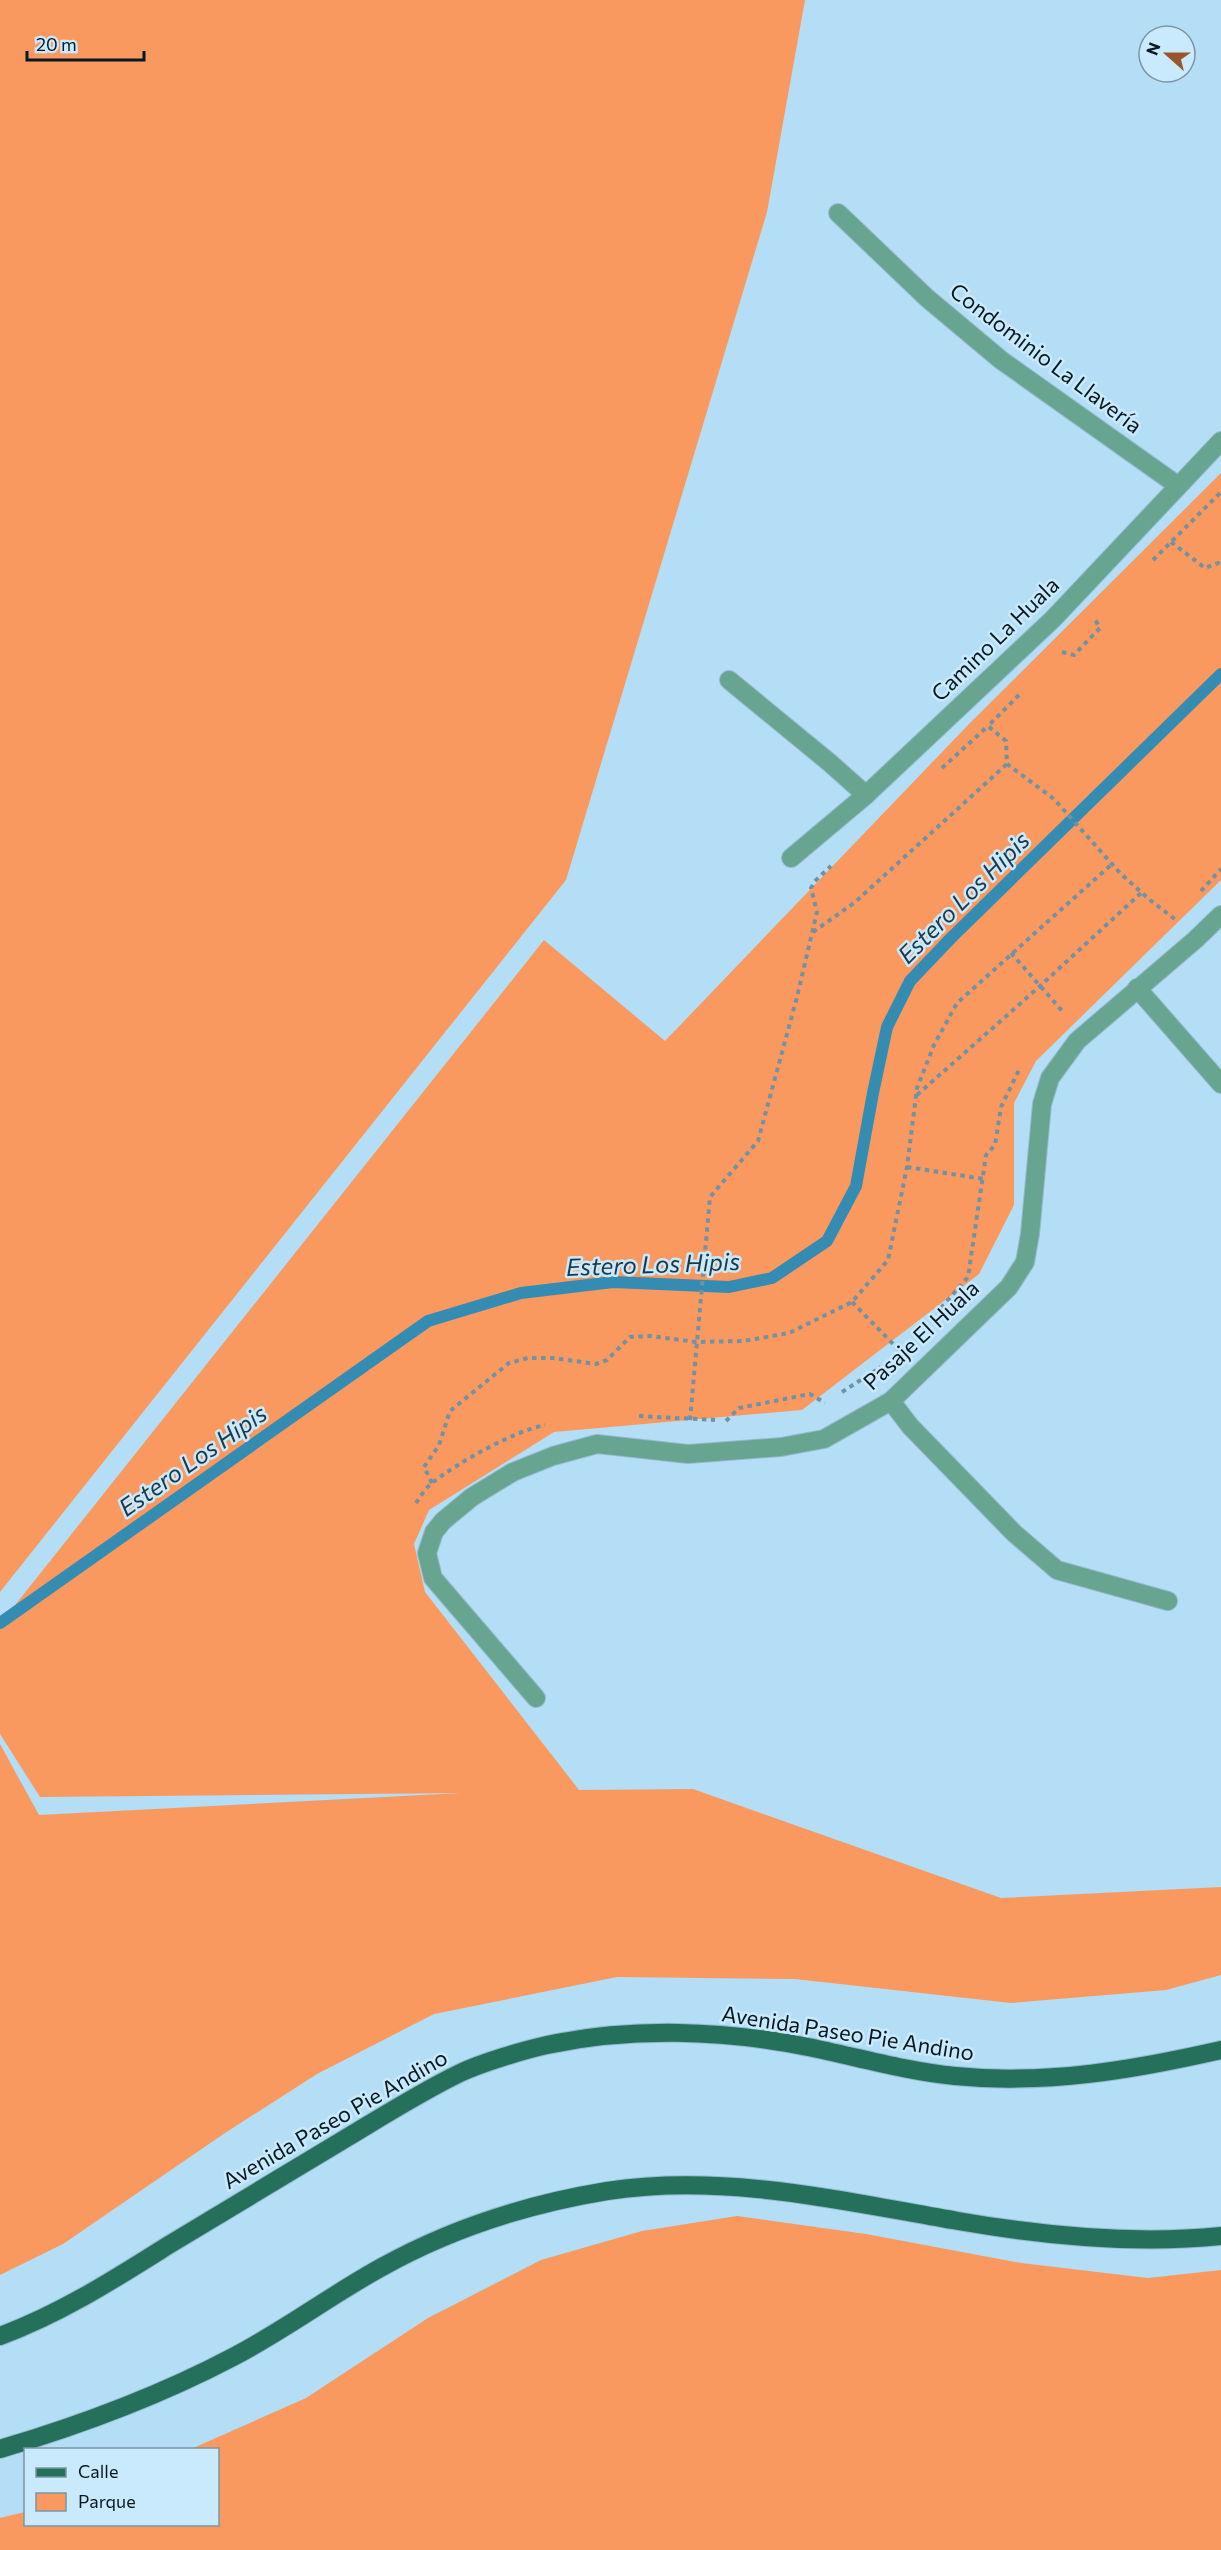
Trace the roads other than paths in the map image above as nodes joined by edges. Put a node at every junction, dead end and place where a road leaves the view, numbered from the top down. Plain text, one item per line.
1 (838, 213) dead end
2 (1221, 441) edge
3 (1177, 485) junction
4 (729, 680) dead end
5 (866, 795) junction
6 (791, 858) dead end
7 (1221, 915) edge
8 (1137, 988) junction
9 (1221, 1084) edge
10 (891, 1401) junction
11 (1168, 1601) dead end
12 (536, 1698) dead end
13 (1221, 2050) edge
14 (1221, 2236) edge
15 (0, 2336) edge
16 (0, 2449) edge

1 - 3 street, Condominio La Llavería
2 - 3 street, Camino La Huala
3 - 5 street, Camino La Huala
4 - 5 street
5 - 6 street, Camino La Huala
7 - 8 street, Pasaje El Huala
8 - 9 street
8 - 10 street, Pasaje El Huala
10 - 11 street
10 - 12 street, Pasaje El Huala
13 - 15 main road, Avenida Paseo Pie Andino
14 - 16 main road

